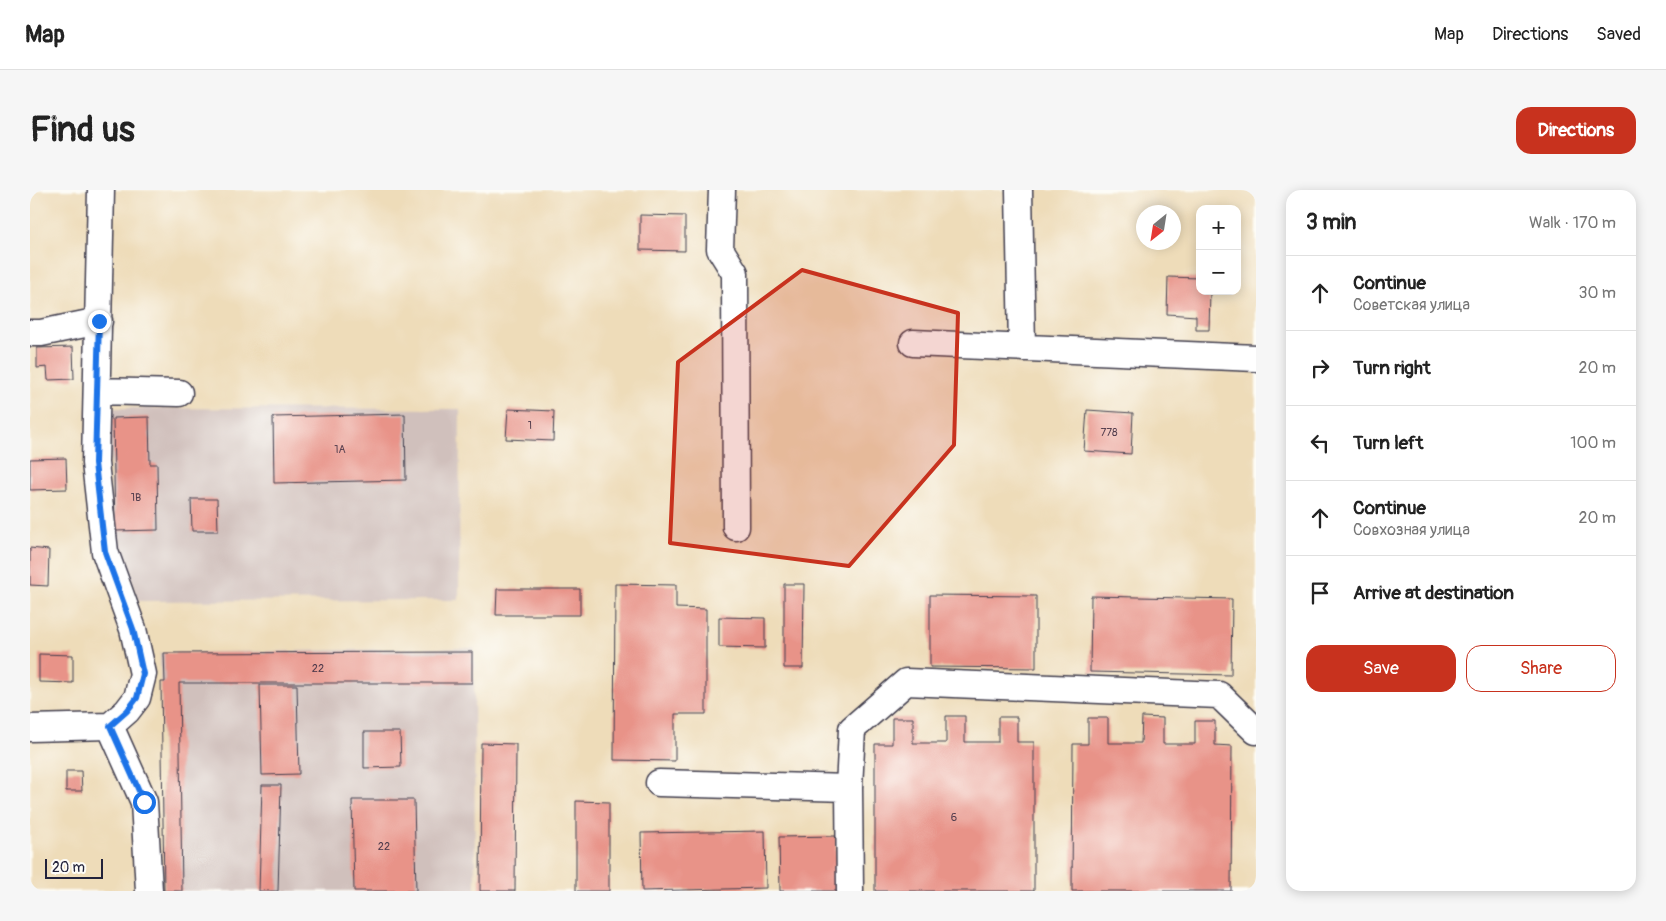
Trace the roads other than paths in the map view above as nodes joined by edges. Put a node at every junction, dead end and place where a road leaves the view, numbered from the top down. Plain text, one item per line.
1 (101, 190) edge
2 (722, 190) edge
3 (1019, 190) edge
4 (99, 321) junction
5 (30, 334) edge
6 (913, 343) dead end
7 (1022, 348) junction
8 (1256, 358) edge
9 (97, 391) junction
10 (179, 393) dead end
11 (736, 527) dead end
12 (110, 726) junction
13 (30, 728) edge
14 (1256, 731) edge
15 (659, 783) dead end
16 (850, 788) junction
17 (149, 891) edge
18 (850, 891) edge

1 - 4 street
2 - 11 street
3 - 7 street
4 - 5 street
4 - 9 street
6 - 7 street
7 - 8 street
9 - 10 street
9 - 12 street
12 - 13 street
12 - 17 street
14 - 16 street
15 - 16 street
16 - 18 street

